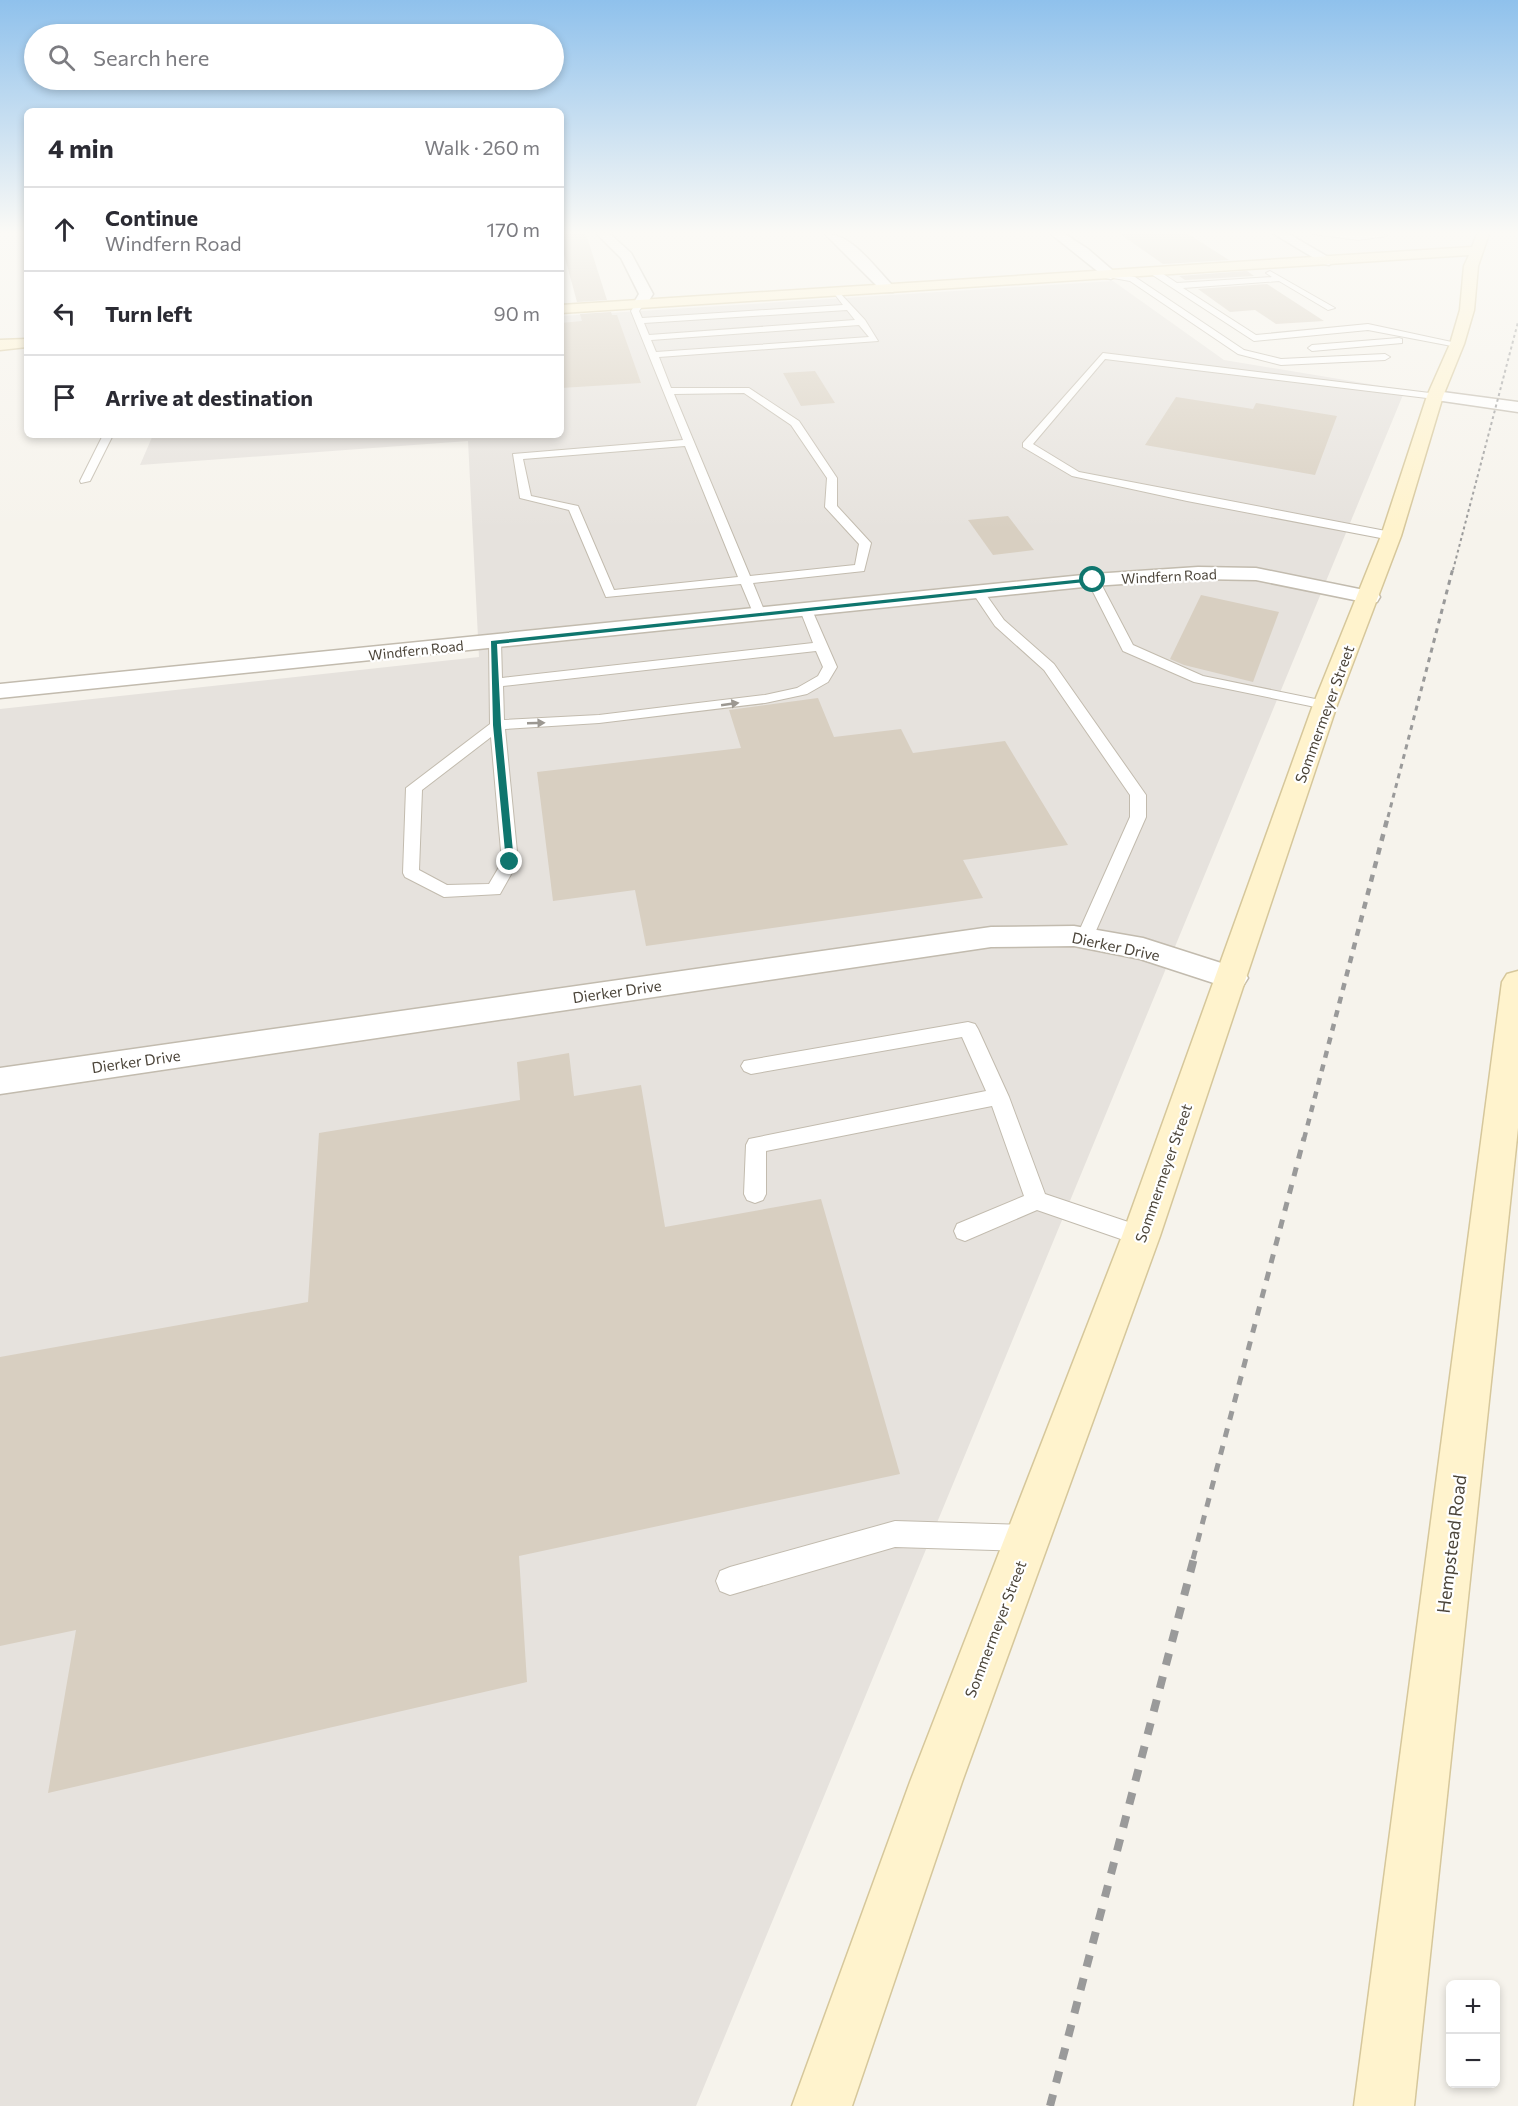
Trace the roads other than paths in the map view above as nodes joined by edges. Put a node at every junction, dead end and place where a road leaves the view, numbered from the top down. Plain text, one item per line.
1 (644, 332) edge
2 (723, 332) edge
3 (870, 332) edge
4 (1211, 332) edge
5 (1245, 332) edge
6 (1313, 332) edge
7 (1391, 332) edge
8 (1460, 332) edge
9 (646, 338) junction
10 (1421, 339) junction
11 (24, 343) edge
12 (1457, 344) junction
13 (0, 345) edge
14 (1296, 349) dead end
15 (1273, 351) dead end
16 (1240, 352) junction
17 (653, 354) junction
18 (1385, 357) dead end
19 (668, 391) junction
20 (1435, 396) junction
21 (1518, 407) edge
22 (106, 438) edge
23 (689, 443) junction
24 (85, 481) dead end
25 (1391, 536) junction
26 (745, 579) junction
27 (1093, 580) junction
28 (978, 592) junction
29 (1369, 597) junction
30 (806, 610) junction
31 (760, 615) junction
32 (494, 642) junction
33 (822, 646) junction
34 (496, 683) junction
35 (0, 692) edge
36 (1325, 705) junction
37 (497, 725) junction
38 (1085, 938) junction
39 (1232, 978) junction
40 (1518, 982) edge
41 (751, 1066) dead end
42 (1513, 1067) edge
43 (0, 1081) edge
44 (999, 1096) junction
45 (1509, 1138) edge
46 (755, 1194) dead end
47 (1036, 1200) junction
48 (965, 1231) dead end
49 (1141, 1236) junction
50 (1029, 1538) junction
51 (730, 1581) dead end
52 (822, 2106) edge
53 (1384, 2106) edge

1 - 9 lane
2 - 9 lane
3 - 17 lane
4 - 16 lane
5 - 6 lane
7 - 10 lane
8 - 12 street, Sommermeyer Street
9 - 17 lane
10 - 12 lane
10 - 14 lane
11 - 13 street
12 - 20 street, Sommermeyer Street
15 - 16 lane
16 - 18 lane
17 - 19 lane
19 - 23 lane
19 - 26 lane
20 - 21 street
20 - 25 street, Sommermeyer Street
20 - 25 lane
22 - 24 lane
23 - 26 lane
23 - 26 lane
25 - 29 street, Sommermeyer Street
26 - 31 lane
27 - 28 street, Windfern Road
27 - 29 street, Windfern Road
27 - 36 lane
28 - 30 street, Windfern Road
28 - 38 lane
29 - 36 street, Sommermeyer Street
30 - 31 street, Windfern Road
30 - 33 lane
31 - 32 street, Windfern Road
32 - 34 lane
32 - 35 street, Windfern Road
33 - 34 lane
37 -> 33 lane
34 - 37 lane
36 - 39 street, Sommermeyer Street
37 - 37 lane
38 - 39 street, Dierker Drive
38 - 43 street, Dierker Drive
39 - 49 street, Sommermeyer Street
40 - 42 street, Hempstead Road
41 - 44 lane
42 - 45 street, Hempstead Road
44 - 46 lane
44 - 47 lane
45 - 53 street, Hempstead Road
47 - 48 lane
47 - 49 lane
49 - 50 street, Sommermeyer Street
50 - 51 lane
50 - 52 street, Sommermeyer Street

